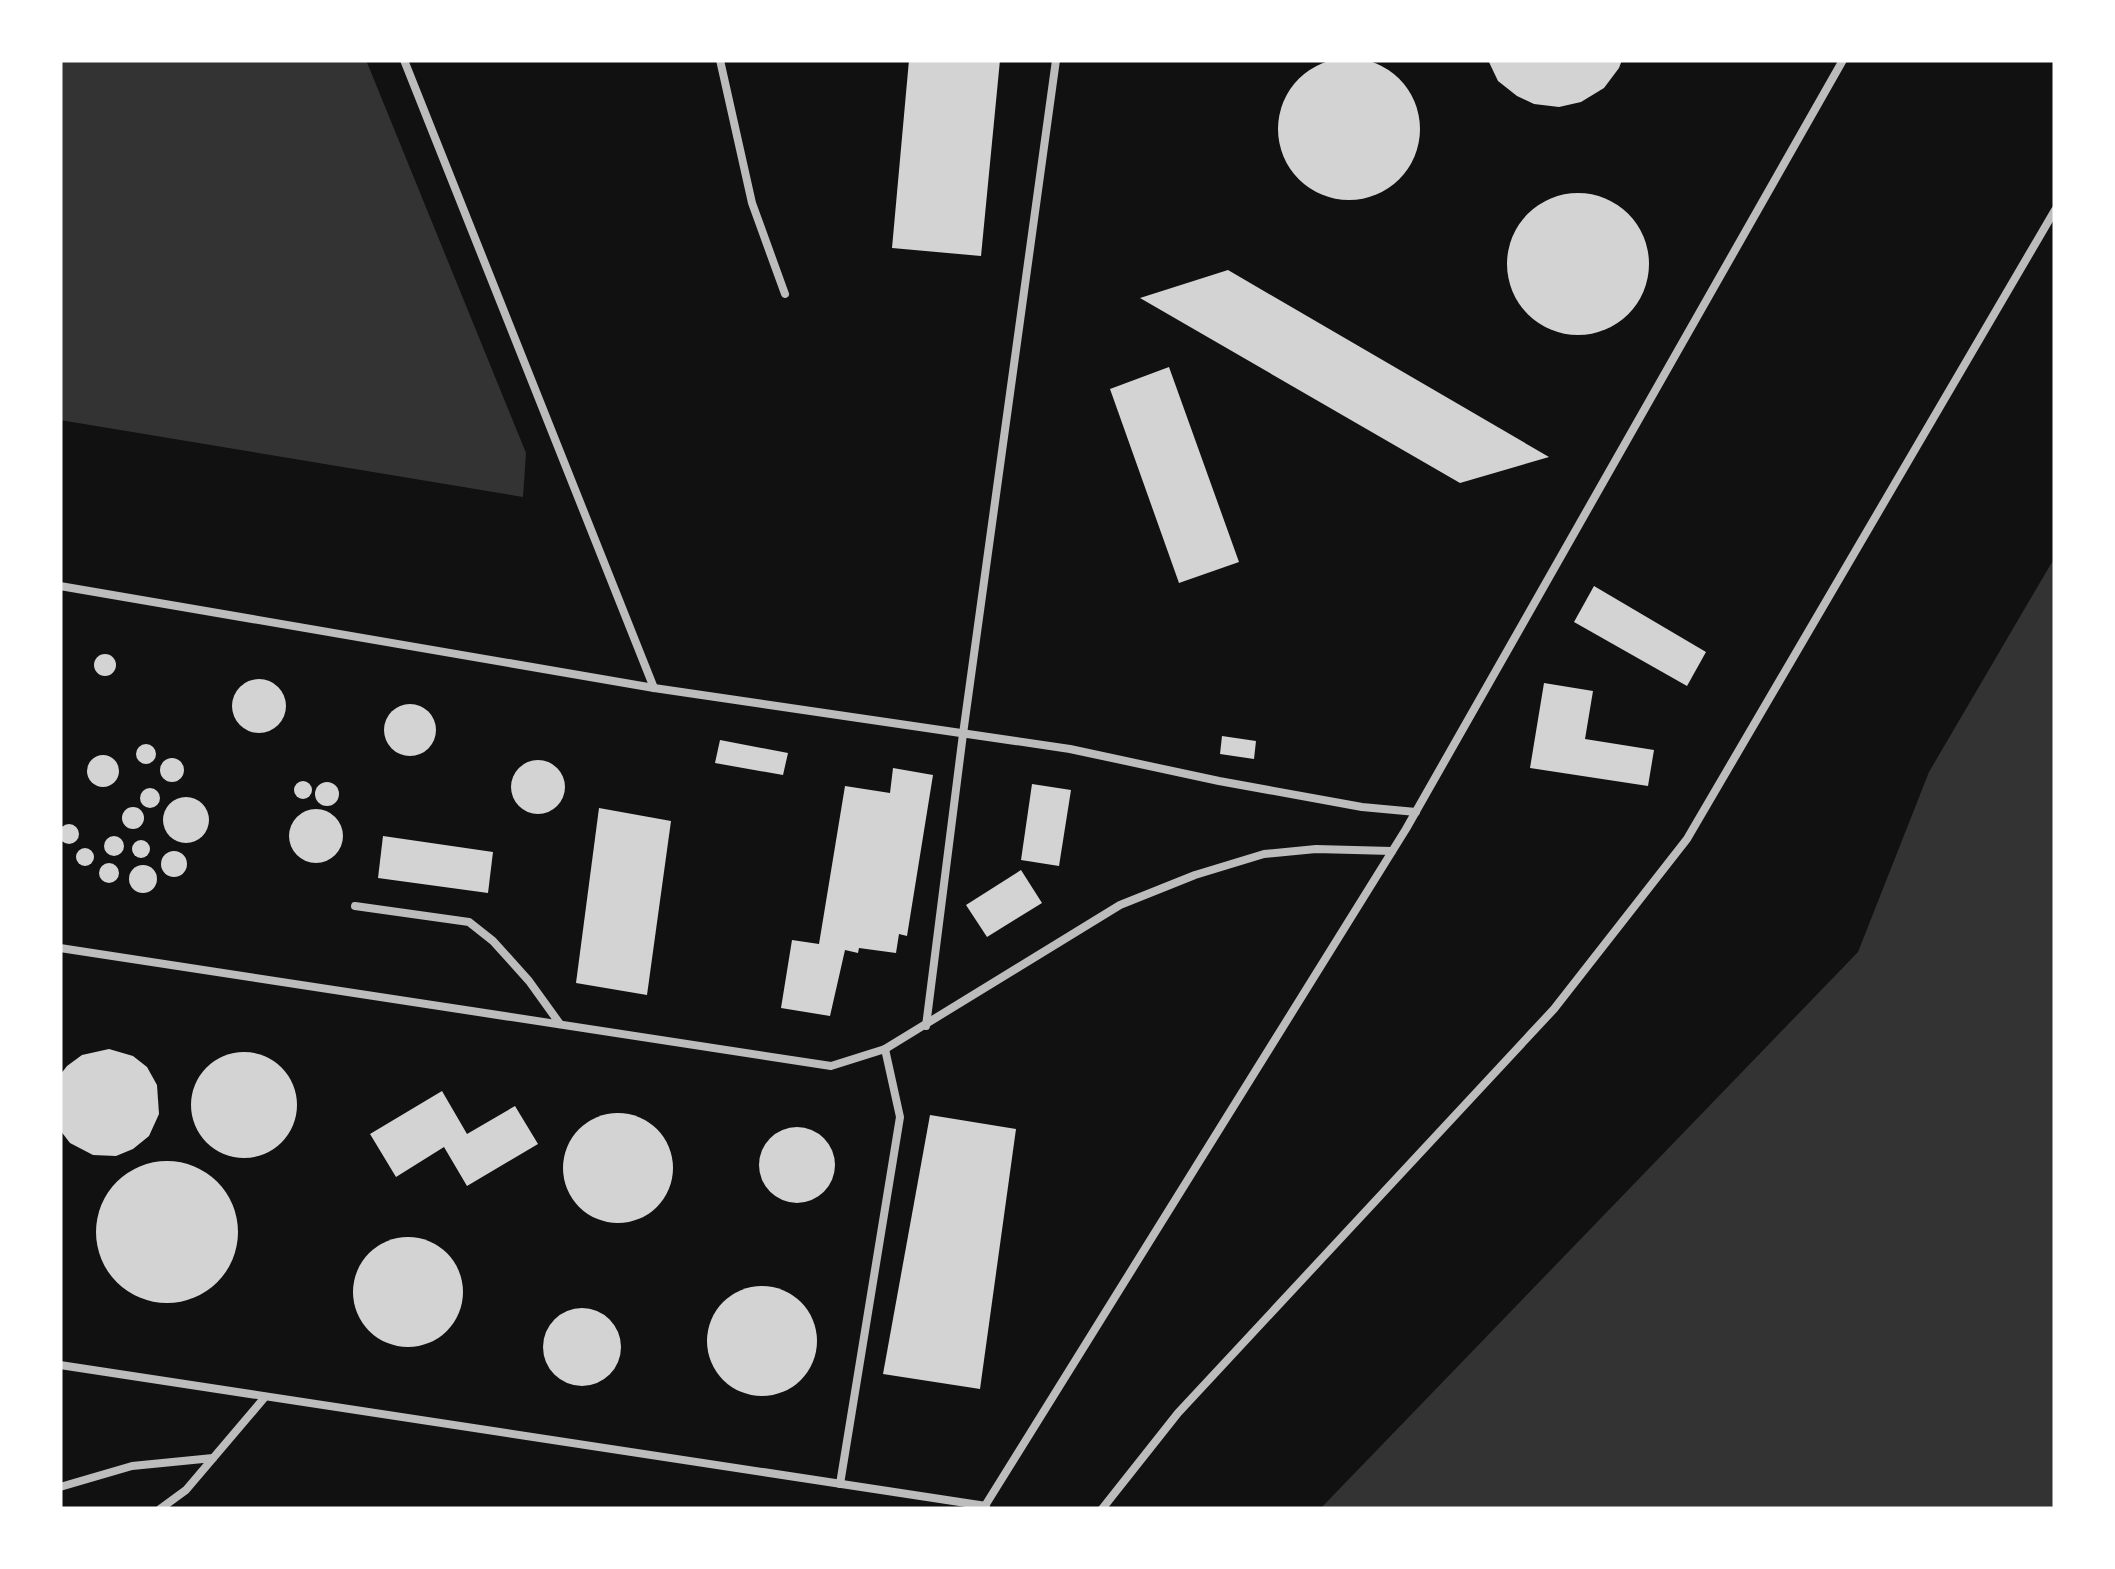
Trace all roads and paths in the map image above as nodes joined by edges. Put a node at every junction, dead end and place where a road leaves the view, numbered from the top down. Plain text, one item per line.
1 (404, 60) edge
2 (720, 60) edge
3 (1056, 60) edge
4 (1843, 60) edge
5 (2055, 210) edge
6 (784, 294) dead end
7 (60, 586) edge
8 (654, 688) junction
9 (963, 734) junction
10 (1416, 812) junction
11 (1392, 851) junction
12 (355, 906) dead end
13 (60, 948) edge
14 (560, 1024) junction
15 (926, 1026) junction
16 (886, 1049) junction
17 (60, 1366) edge
18 (265, 1396) junction
19 (213, 1458) junction
20 (840, 1484) junction
21 (60, 1487) edge
22 (985, 1508) edge
23 (160, 1509) edge
24 (1102, 1509) edge

1 - 8 lane
2 - 6 lane
3 - 9 lane
4 - 10 lane
5 - 24 lane
7 - 8 lane
8 - 9 lane
9 - 10 lane
9 - 15 lane
10 - 11 lane
11 - 15 lane
11 - 22 lane
12 - 14 lane
13 - 14 lane
14 - 16 lane
15 - 16 lane
16 - 20 lane
17 - 18 lane
18 - 19 lane
18 - 20 lane
19 - 21 lane
19 - 23 lane
20 - 22 lane

